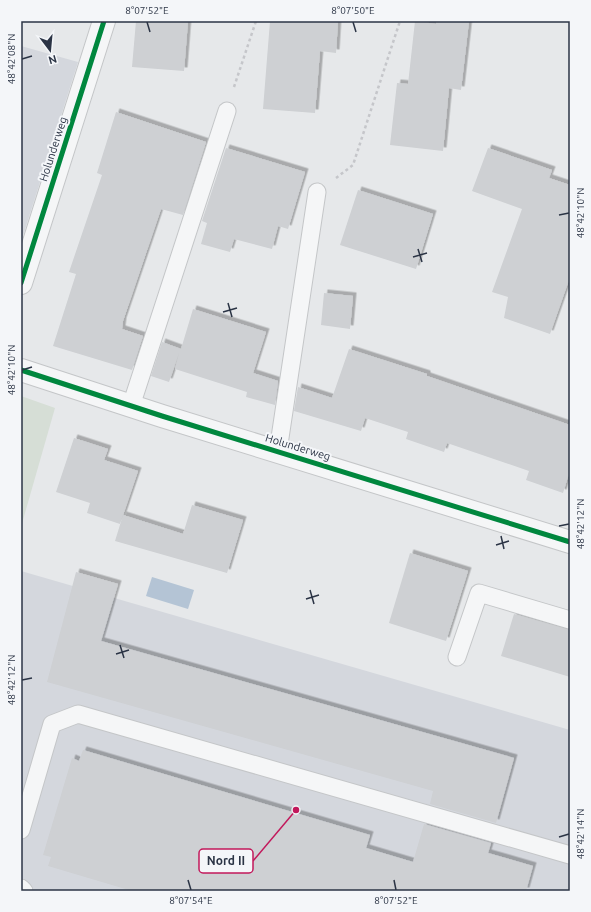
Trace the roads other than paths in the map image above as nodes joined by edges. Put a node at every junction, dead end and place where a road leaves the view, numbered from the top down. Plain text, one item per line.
1 (104, 21) edge
2 (227, 111) road end
3 (317, 192) road end
4 (21, 283) edge
5 (21, 370) edge
6 (131, 406) junction
7 (278, 451) junction
8 (570, 542) edge
9 (570, 620) edge
10 (458, 657) dead end
11 (21, 830) edge
12 (570, 855) edge
13 (21, 888) edge
14 (24, 891) edge

1 - 4 street, Holunderweg
2 - 6 lane
3 - 7 lane
5 - 6 street, Holunderweg
6 - 7 street, Holunderweg
7 - 8 street, Holunderweg
9 - 10 lane
11 - 12 lane
13 - 14 lane

